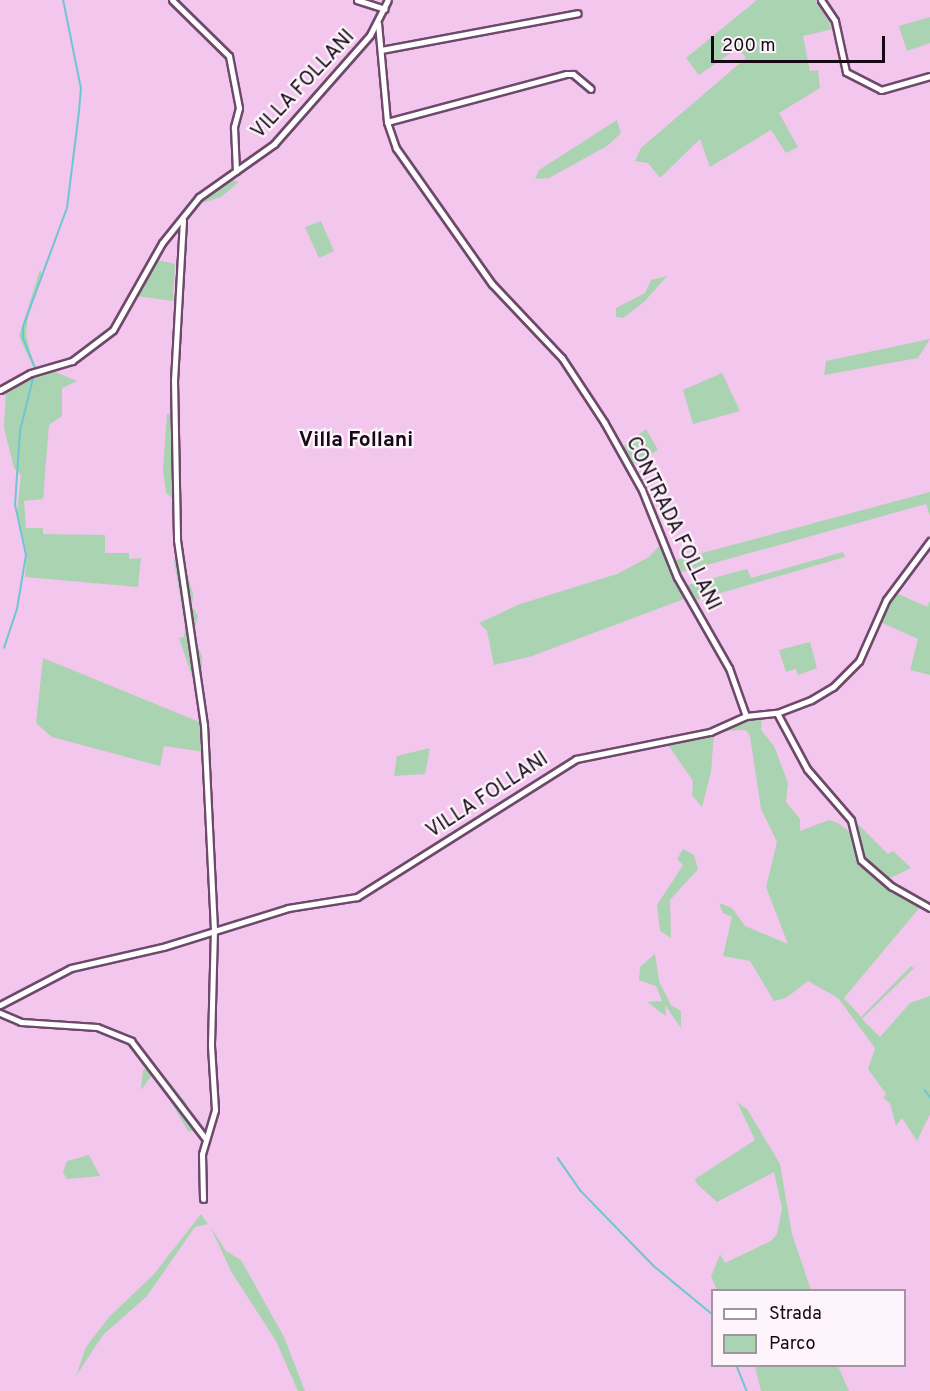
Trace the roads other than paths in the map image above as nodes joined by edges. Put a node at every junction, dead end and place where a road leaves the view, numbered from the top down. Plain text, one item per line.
1 (172, 0) edge
2 (357, 0) edge
3 (388, 0) edge
4 (821, 0) edge
5 (385, 9) junction
6 (578, 13) dead end
7 (378, 23) junction
8 (381, 50) junction
9 (930, 75) edge
10 (591, 89) dead end
11 (387, 122) junction
12 (236, 171) junction
13 (183, 220) junction
14 (0, 390) edge
15 (930, 541) edge
16 (777, 713) junction
17 (746, 716) junction
18 (930, 908) edge
19 (214, 929) junction
20 (0, 1005) edge
21 (0, 1013) edge
22 (205, 1138) junction
23 (203, 1199) dead end

1 - 12 street
2 - 5 street
3 - 5 street, VILLA FOLLANI
4 - 9 street
5 - 7 street, VILLA FOLLANI
6 - 8 street
7 - 8 street, CONTRADA FOLLANI
7 - 12 street, VILLA FOLLANI
8 - 11 street, CONTRADA FOLLANI
10 - 11 street
11 - 17 street, CONTRADA FOLLANI
12 - 13 street, VILLA FOLLANI
13 - 14 street, VILLA FOLLANI
13 - 19 street
15 - 16 street, VILLA FOLLANI
16 - 17 street, VILLA FOLLANI
16 - 18 street
17 - 19 street, VILLA FOLLANI
19 - 20 street, VILLA FOLLANI
19 - 22 street
21 - 22 street
22 - 23 street

